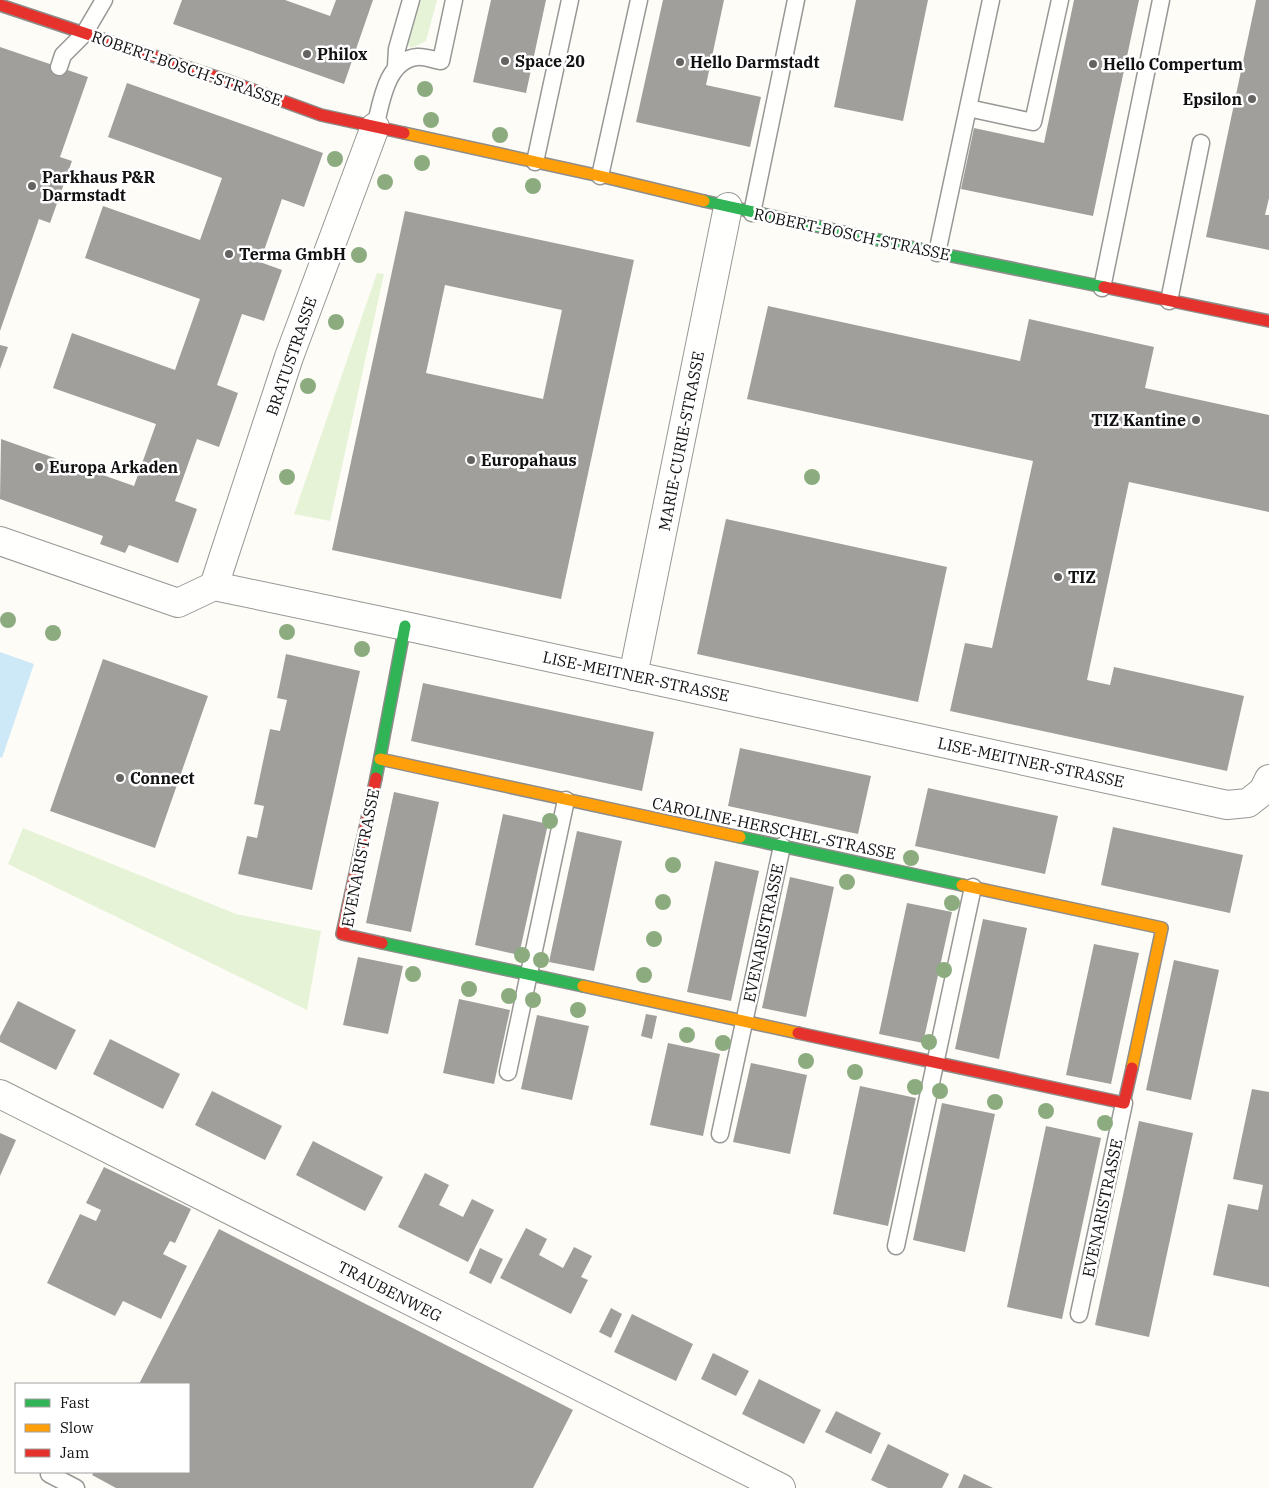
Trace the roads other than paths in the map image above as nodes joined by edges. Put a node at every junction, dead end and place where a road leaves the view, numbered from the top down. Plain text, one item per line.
1 (104, 0) edge
2 (412, 0) edge
3 (454, 0) edge
4 (570, 0) edge
5 (639, 0) edge
6 (796, 0) edge
7 (990, 0) edge
8 (1060, 0) edge
9 (1161, 0) edge
10 (0, 5) edge
11 (84, 34) junction
12 (396, 66) junction
13 (59, 67) dead end
14 (968, 108) junction
15 (375, 127) junction
16 (1201, 143) dead end
17 (535, 162) junction
18 (600, 176) junction
19 (740, 210) junction
20 (937, 253) junction
21 (1102, 288) junction
22 (1169, 301) junction
23 (1269, 321) edge
24 (0, 541) edge
25 (214, 586) junction
26 (406, 626) junction
27 (633, 676) junction
28 (380, 759) junction
29 (1269, 779) edge
30 (566, 800) junction
31 (782, 846) junction
32 (973, 887) junction
33 (1162, 928) joint
34 (529, 974) junction
35 (744, 1020) junction
36 (935, 1062) junction
37 (508, 1072) dead end
38 (0, 1094) edge
39 (1124, 1102) junction
40 (720, 1134) dead end
41 (896, 1246) dead end
42 (1079, 1314) dead end
43 (48, 1478) edge
44 (76, 1488) edge
45 (781, 1488) edge

1 - 11 lane
2 - 12 lane
3 - 12 lane
4 - 17 lane
5 - 18 lane
6 - 19 lane
7 - 14 lane
8 - 14 lane
9 - 21 lane
10 - 11 street, ROBERT-BOSCH-STRASSE
11 - 13 lane
11 - 15 street, ROBERT-BOSCH-STRASSE
12 - 15 lane
14 - 20 lane
15 - 17 street, ROBERT-BOSCH-STRASSE
15 - 25 street, BRATUSTRASSE
16 - 22 lane
17 - 18 street, ROBERT-BOSCH-STRASSE
18 - 19 street, ROBERT-BOSCH-STRASSE
19 - 20 street, ROBERT-BOSCH-STRASSE
19 - 27 street, MARIE-CURIE-STRASSE
20 - 21 street, ROBERT-BOSCH-STRASSE
21 - 22 street, ROBERT-BOSCH-STRASSE
22 - 23 street, ROBERT-BOSCH-STRASSE
24 - 25 street
25 - 26 street, LISE-MEITNER-STRASSE
26 - 27 street, LISE-MEITNER-STRASSE
26 - 28 street, EVENARISTRASSE
27 - 29 street, LISE-MEITNER-STRASSE
28 - 30 street, CAROLINE-HERSCHEL-STRASSE
28 - 34 street, EVENARISTRASSE
30 - 31 street, CAROLINE-HERSCHEL-STRASSE
30 - 34 lane
31 - 32 street, CAROLINE-HERSCHEL-STRASSE
31 - 35 lane, EVENARISTRASSE
32 - 33 street, CAROLINE-HERSCHEL-STRASSE
32 - 36 lane
33 - 39 street, EVENARISTRASSE
34 - 35 street, EVENARISTRASSE
34 - 37 lane
35 - 36 street, EVENARISTRASSE
35 - 40 lane, EVENARISTRASSE
36 - 39 street, EVENARISTRASSE
36 - 41 lane
38 - 45 street, TRAUBENWEG
39 - 42 lane, EVENARISTRASSE
43 - 44 lane

